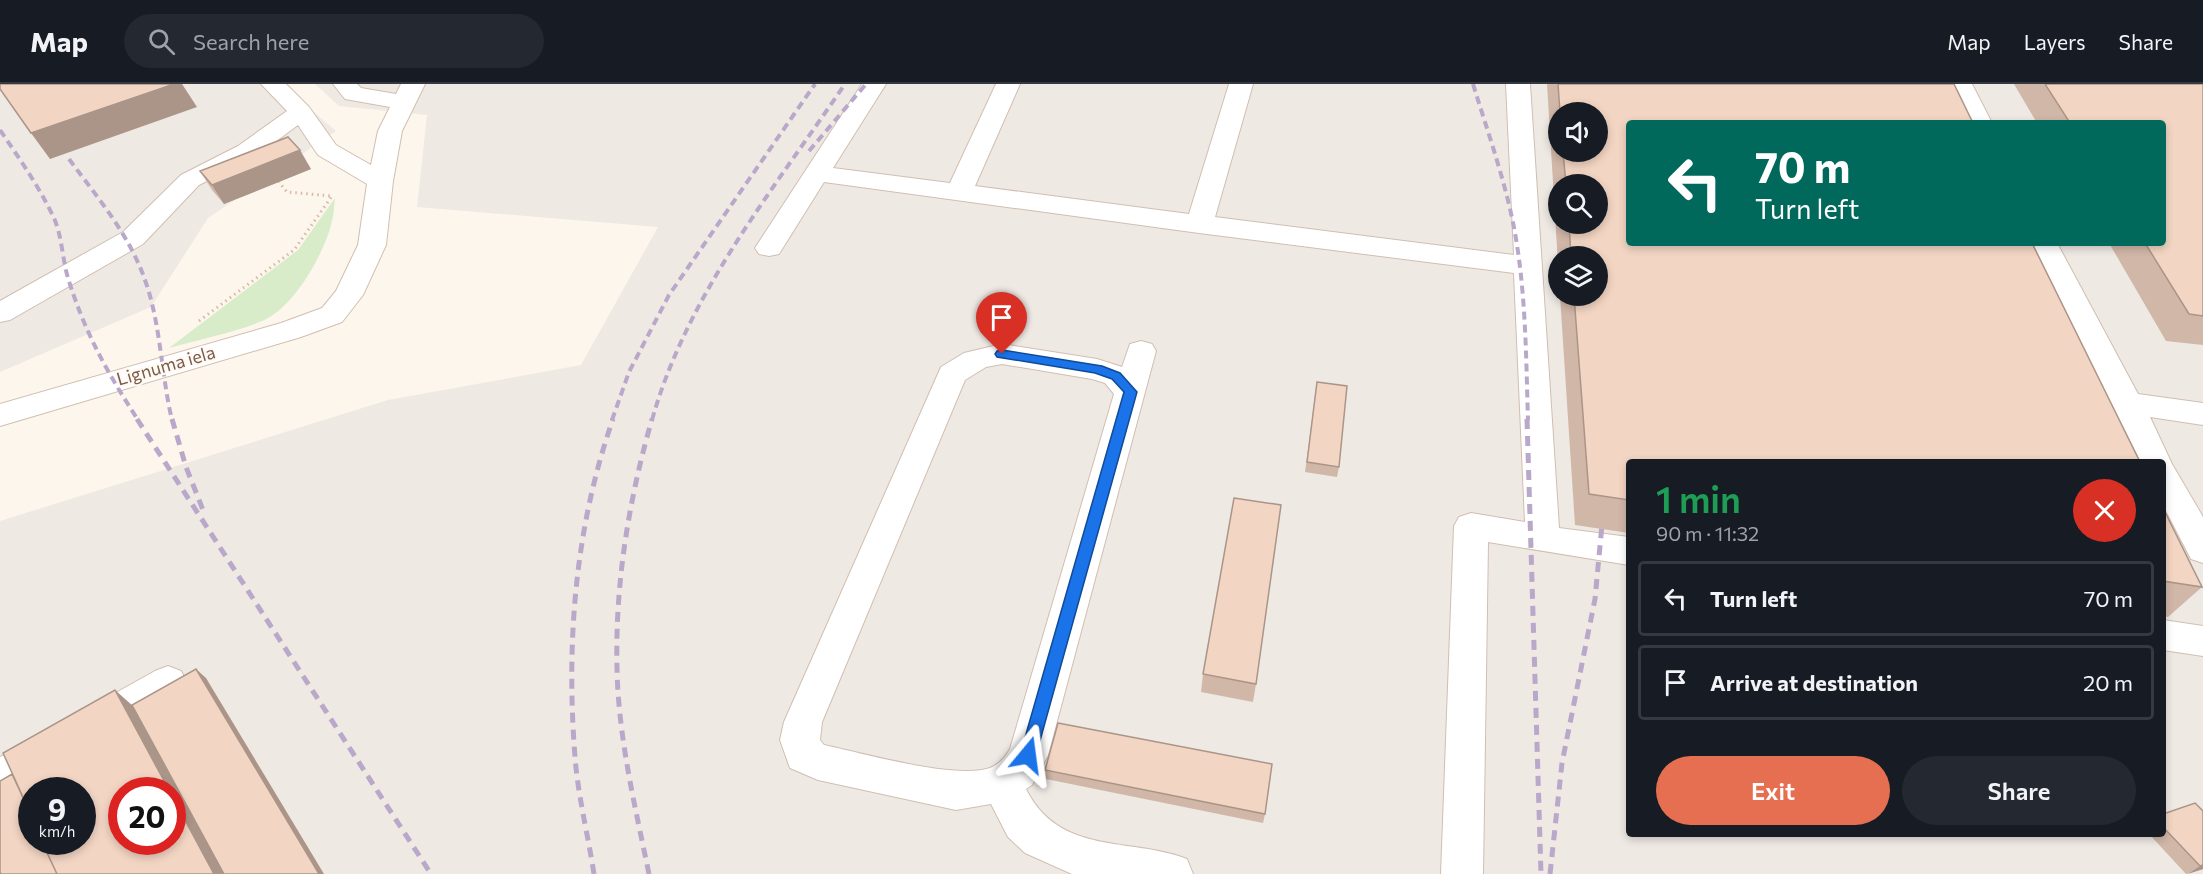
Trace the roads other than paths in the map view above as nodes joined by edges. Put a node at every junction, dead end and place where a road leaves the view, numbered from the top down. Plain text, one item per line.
1 (273, 84) edge
2 (345, 84) edge
3 (874, 84) edge
4 (1008, 84) edge
5 (1241, 84) edge
6 (1518, 84) edge
7 (1960, 84) edge
8 (408, 93) edge
9 (302, 112) junction
10 (1978, 120) edge
11 (817, 173) junction
12 (380, 181) junction
13 (959, 192) junction
14 (1199, 225) junction
15 (2045, 246) edge
16 (769, 248) dead end
17 (1528, 266) junction
18 (0, 313) edge
19 (1141, 351) dead end
20 (1130, 392) junction
21 (2127, 404) junction
22 (2203, 414) edge
23 (0, 415) edge
24 (2155, 459) edge
25 (2166, 479) edge
26 (1544, 539) junction
27 (2203, 549) edge
28 (1626, 551) edge
29 (2166, 635) edge
30 (2203, 641) edge
31 (168, 682) edge
32 (0, 778) edge
33 (1002, 783) junction
34 (1080, 865) edge
35 (1172, 874) edge
36 (1462, 874) edge

1 - 9 street
2 - 8 street
3 - 11 street
4 - 13 street
5 - 14 street
6 - 17 street
7 - 10 street
8 - 12 street
9 - 12 street
9 - 18 street
11 - 13 street
11 - 16 street
12 - 23 street, Lignuma iela
13 - 14 street
14 - 17 street
15 - 21 street
17 - 26 street
19 - 20 street
20 - 33 street
20 - 33 street
21 - 22 street
21 - 24 street
25 - 27 street
26 - 28 street
26 - 36 street
29 - 30 street
31 - 32 street
33 - 34 street
34 - 35 street

